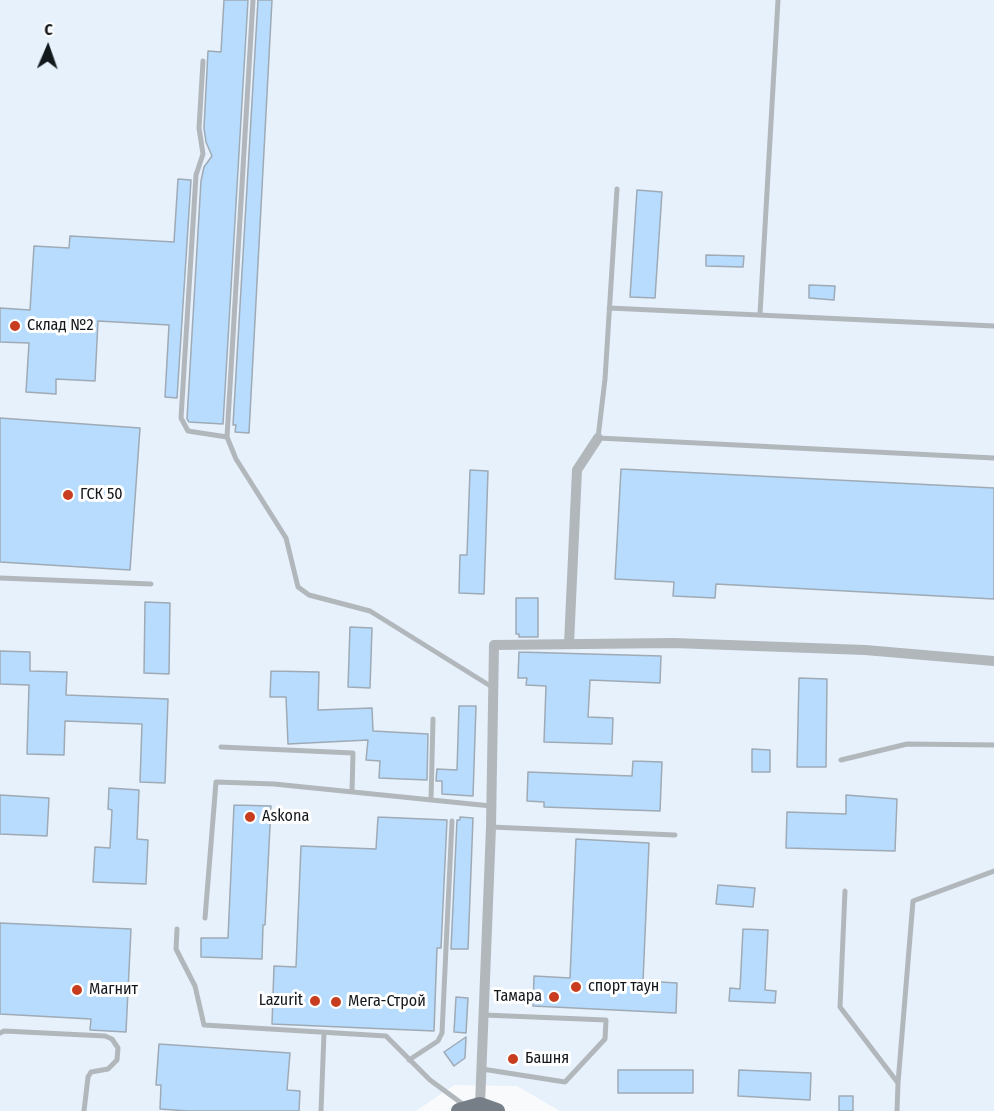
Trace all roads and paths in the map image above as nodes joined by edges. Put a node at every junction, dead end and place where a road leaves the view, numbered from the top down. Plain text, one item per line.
1 (253, 0) edge
2 (778, 0) edge
3 (203, 61) dead end
4 (617, 189) dead end
5 (609, 308) junction
6 (760, 314) junction
7 (994, 326) edge
8 (227, 437) junction
9 (598, 438) junction
10 (994, 458) edge
11 (0, 578) edge
12 (151, 584) dead end
13 (569, 644) junction
14 (994, 661) edge
15 (493, 688) junction
16 (433, 719) dead end
17 (994, 745) edge
18 (221, 747) dead end
19 (841, 760) dead end
20 (352, 792) junction
21 (431, 800) junction
22 (491, 806) junction
23 (452, 821) dead end
24 (491, 827) junction
25 (675, 835) dead end
26 (994, 871) edge
27 (845, 891) dead end
28 (206, 918) dead end
29 (177, 929) dead end
30 (484, 1015) junction
31 (0, 1033) edge
32 (324, 1033) junction
33 (410, 1060) junction
34 (482, 1069) junction
35 (898, 1083) junction
36 (469, 1108) edge
37 (84, 1111) edge
38 (321, 1111) edge
39 (497, 1111) edge
40 (897, 1111) edge

1 - 8 lane
2 - 6 lane
3 - 8 lane
4 - 5 lane
5 - 6 lane
5 - 9 lane
6 - 7 lane
8 - 15 lane
9 - 10 lane
9 - 13 street
11 - 12 lane
13 - 14 street
13 - 15 street
15 - 22 street
16 - 21 lane
17 - 19 lane
18 - 20 lane
20 - 21 lane
20 - 28 lane
21 - 22 lane
22 - 24 street
23 - 33 lane
24 - 25 lane
24 - 30 street
26 - 35 lane
27 - 35 lane
29 - 32 lane
30 - 34 street
30 - 34 lane
31 - 37 lane
32 - 33 lane
32 - 38 lane
33 - 36 lane
34 - 36 street
35 - 40 lane
36 - 39 main road

